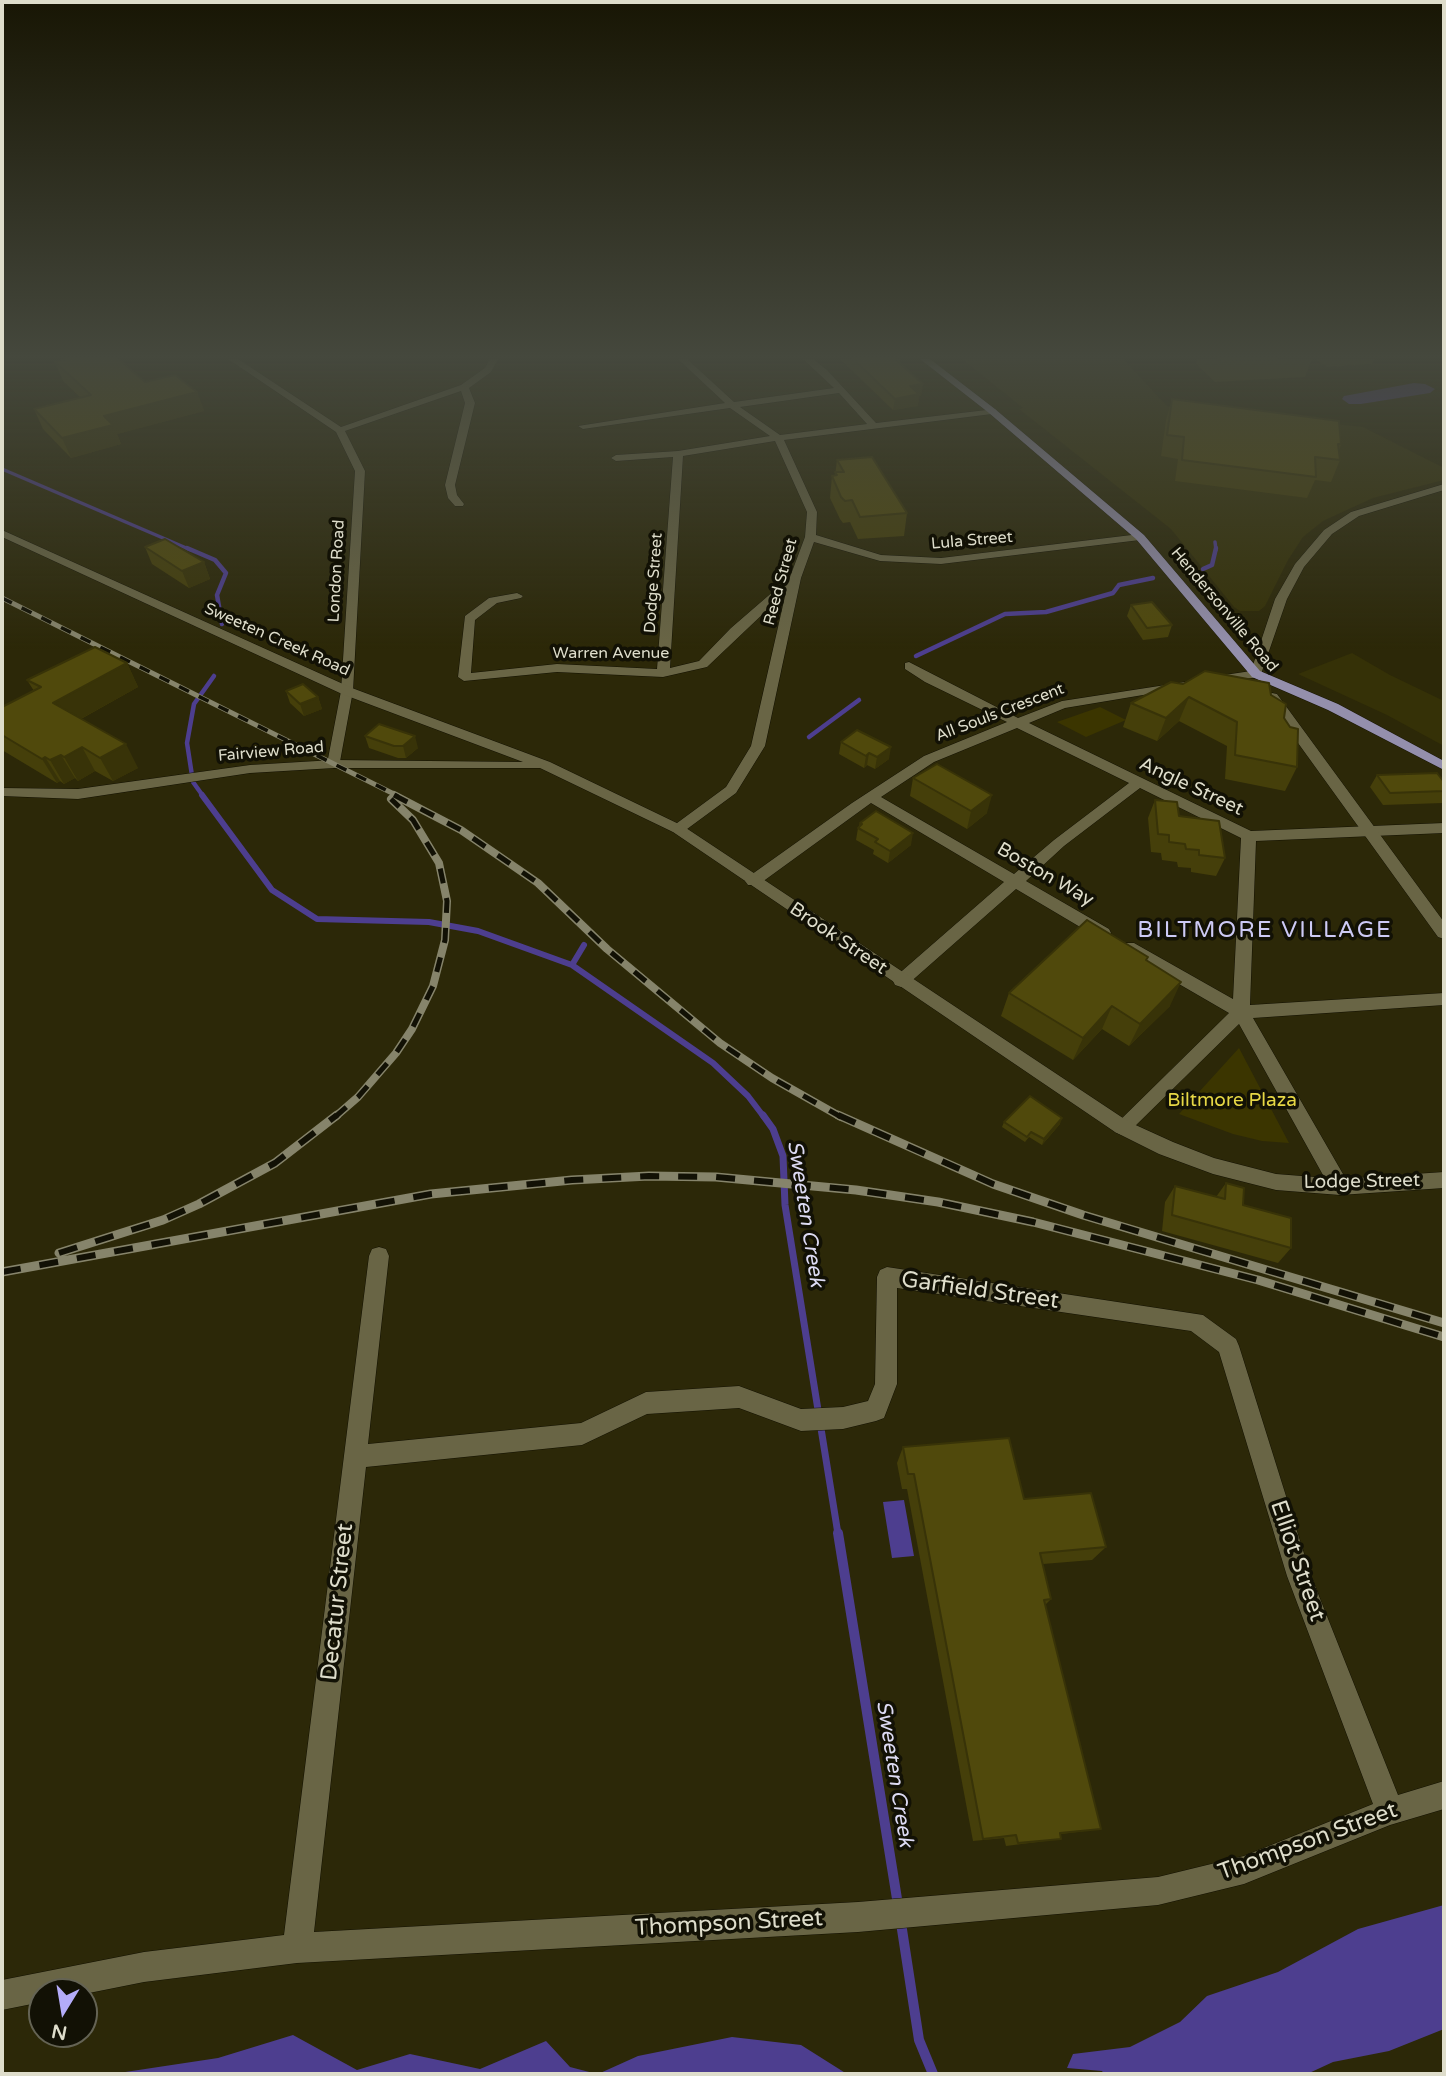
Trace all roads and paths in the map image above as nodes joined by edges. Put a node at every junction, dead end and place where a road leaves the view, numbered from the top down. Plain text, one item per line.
1 (353, 456) edge
2 (457, 456) edge
3 (649, 456) edge
4 (678, 456) edge
5 (786, 456) edge
6 (1045, 456) edge
7 (616, 458) dead end
8 (1444, 487) edge
9 (459, 504) dead end
10 (2, 533) edge
11 (810, 537) junction
12 (1140, 537) junction
13 (795, 578) junction
14 (517, 596) dead end
15 (909, 666) dead end
16 (663, 673) junction
17 (1256, 674) junction
18 (347, 691) junction
19 (1017, 722) junction
20 (334, 764) junction
21 (545, 765) junction
22 (1444, 766) edge
23 (1138, 783) junction
24 (2, 792) edge
25 (871, 797) junction
26 (1444, 828) edge
27 (678, 829) junction
28 (1369, 833) junction
29 (1249, 835) junction
30 (752, 881) junction
31 (1015, 881) junction
32 (1444, 933) edge
33 (901, 981) junction
34 (1444, 999) edge
35 (1241, 1012) junction
36 (1122, 1127) junction
37 (1444, 1180) edge
38 (1340, 1187) junction
39 (379, 1255) dead end
40 (1195, 1322) joint
41 (355, 1457) junction
42 (1444, 1795) edge
43 (1390, 1811) junction
44 (297, 1948) junction
45 (2, 1995) edge

1 - 18 street, London Road
2 - 9 street
3 - 7 street
4 - 16 street, Dodge Street
5 - 11 street, Reed Street
6 - 12 main road, Hendersonville Road
8 - 17 street
10 - 18 street, Sweeten Creek Road
11 - 12 street, Lula Street
11 - 13 street, Reed Street
12 - 17 main road, Hendersonville Road
13 - 16 street, Warren Avenue
13 - 27 street, Reed Street
14 - 16 street, Warren Avenue
15 - 19 street, Angle Street
17 - 19 street, All Souls Crescent
17 - 22 main road
17 - 28 street, Hendersonville Road
18 - 20 street, London Road
18 - 21 street, Sweeten Creek Road
19 - 23 street, Angle Street
19 - 25 street, All Souls Crescent
20 - 21 street, Fairview Road
20 - 24 street, Fairview Road
21 - 27 street, Brook Street
23 - 29 street, Angle Street
23 - 31 street
25 - 30 street, All Souls Crescent
25 - 31 street, Boston Way
26 - 28 street, Angle Street
27 - 30 street, Brook Street
28 - 29 street, Angle Street
28 - 32 street, Hendersonville Road
29 - 35 street
30 - 33 street, Brook Street
31 - 33 street
31 - 35 street, Boston Way
33 - 36 street, Brook Street
34 - 35 street
35 - 36 street
35 - 38 street
36 - 38 street, Lodge Street
37 - 38 street, Lodge Street
39 - 41 street, Decatur Street
40 - 41 street, Garfield Street
40 - 43 street, Elliot Street
41 - 44 street, Decatur Street
42 - 43 street, Thompson Street
43 - 44 street, Thompson Street
44 - 45 street, Thompson Street

